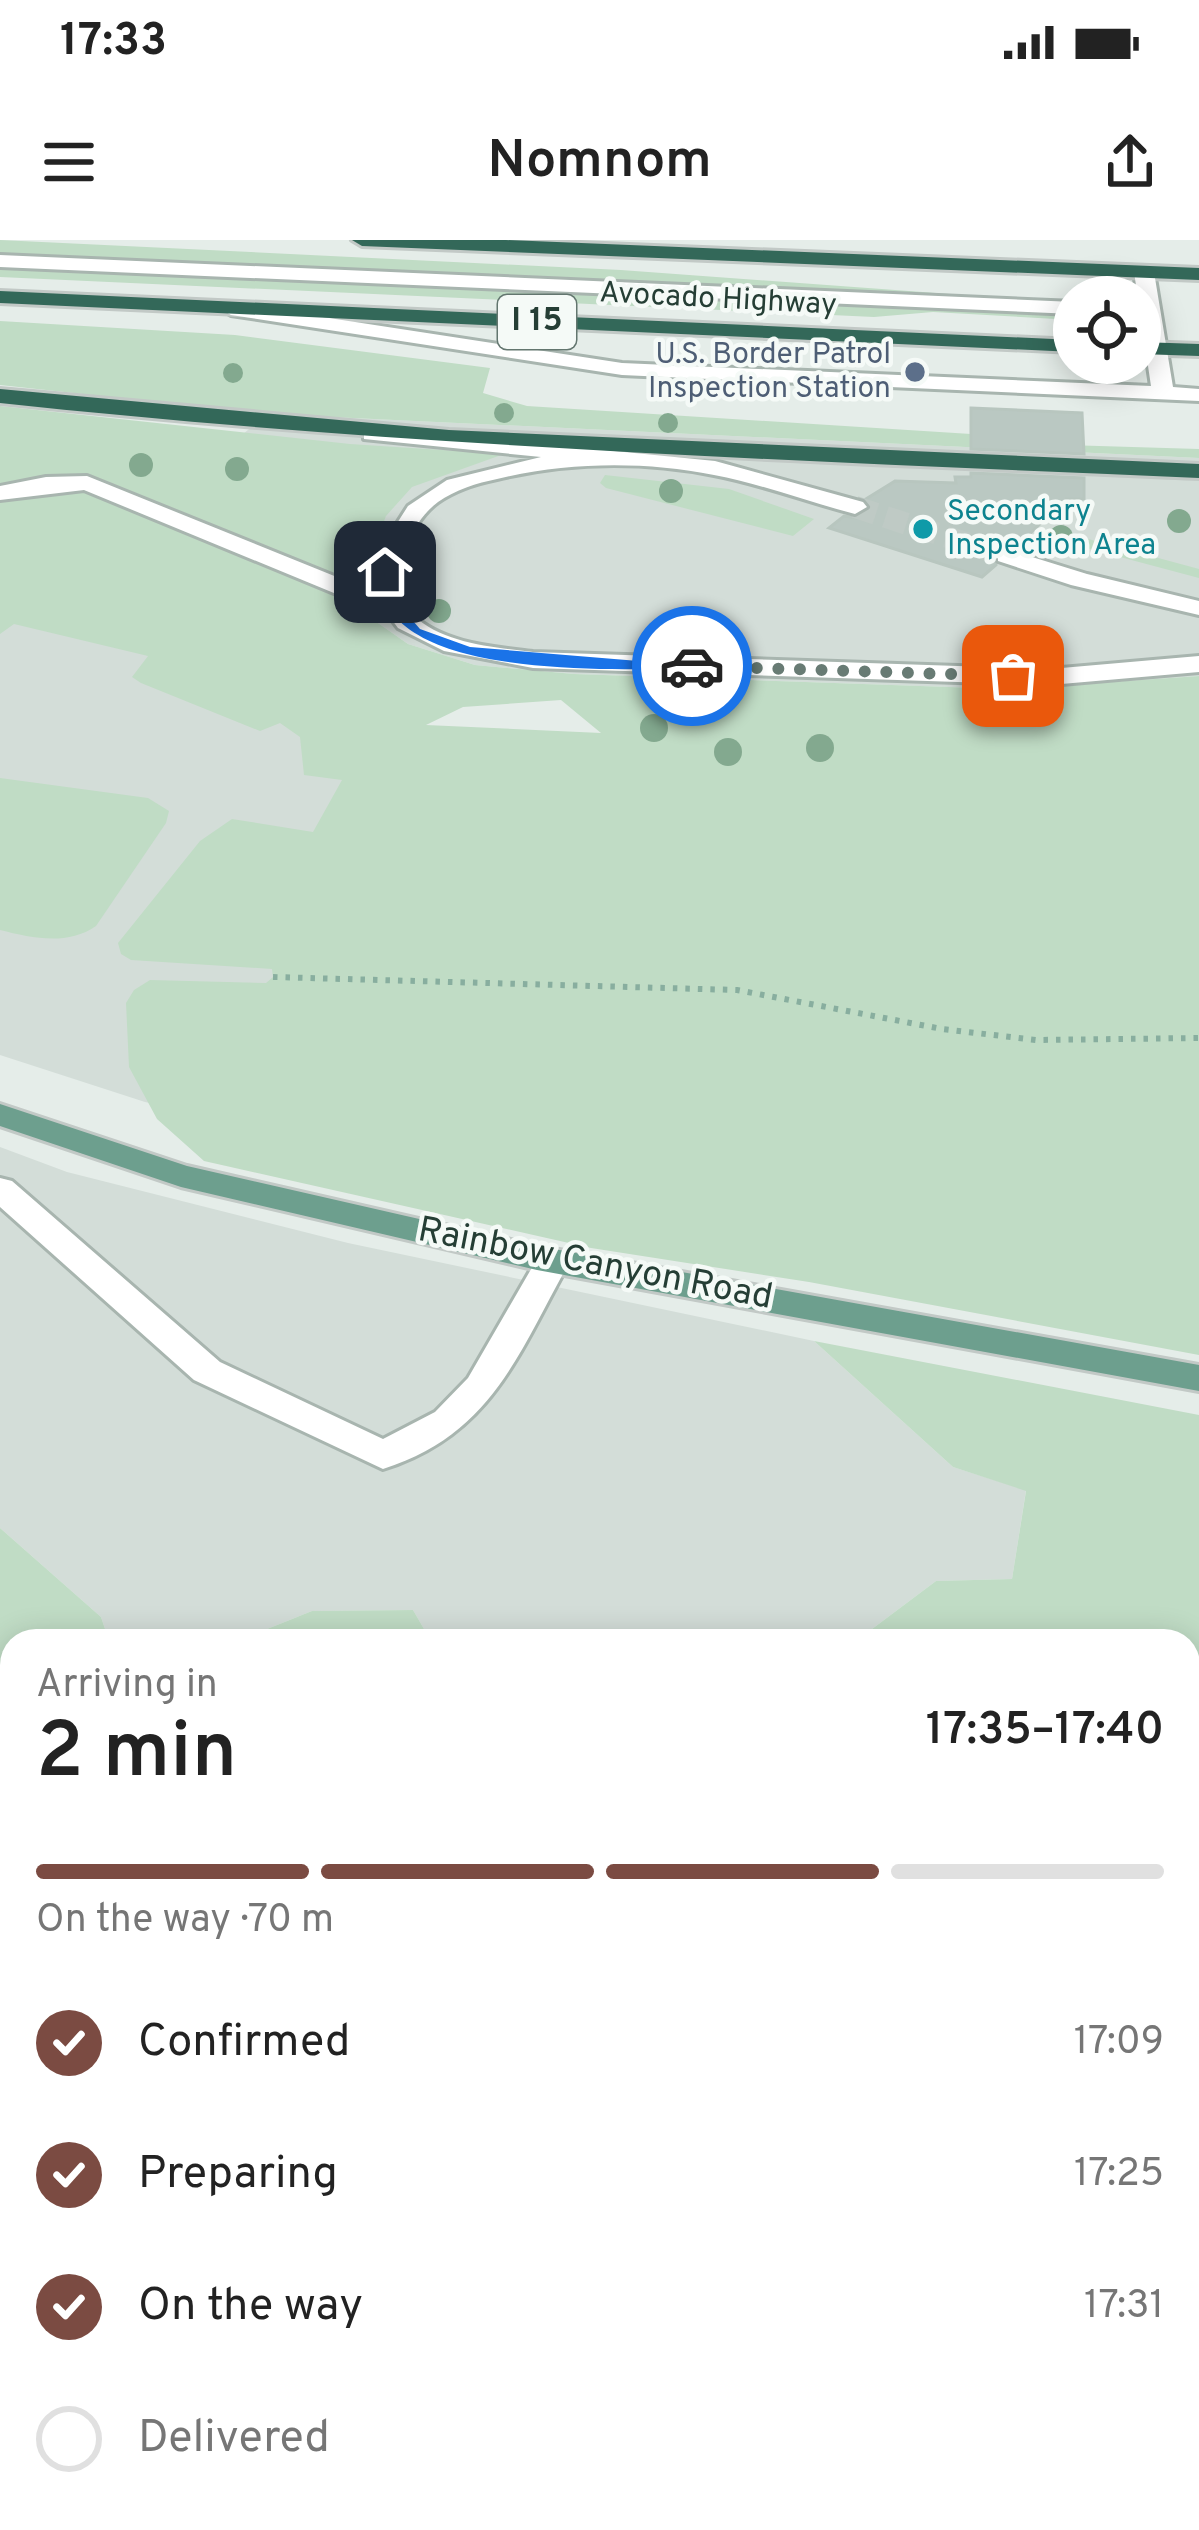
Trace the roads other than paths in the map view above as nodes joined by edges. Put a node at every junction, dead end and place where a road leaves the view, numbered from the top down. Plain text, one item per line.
1 (362, 240) edge
2 (0, 261) edge
3 (1144, 272) junction
4 (1199, 274) edge
5 (1144, 276) edge
6 (0, 297) edge
7 (1053, 307) edge
8 (227, 308) junction
9 (1053, 345) edge
10 (1161, 349) edge
11 (1199, 350) edge
12 (1160, 384) edge
13 (1163, 393) junction
14 (1199, 395) edge
15 (0, 396) edge
16 (372, 434) junction
17 (840, 456) junction
18 (590, 458) junction
19 (715, 468) junction
20 (1199, 471) edge
21 (0, 493) edge
22 (855, 507) tunnel mouth
23 (1006, 556) tunnel mouth
24 (355, 593) dead end
25 (1199, 608) edge
26 (1199, 664) edge
27 (0, 1115) edge
28 (0, 1189) edge
29 (553, 1261) junction
30 (1199, 1378) edge

1 - 3 highway, Avocado Highway / I 15
2 - 7 street
3 - 4 highway, Avocado Highway / I 15
3 - 5 street
6 - 8 highway, Avocado Highway / I 15
8 - 9 highway, Avocado Highway / I 15
8 - 13 street
10 - 11 highway
12 - 13 street
13 - 14 street
15 - 16 highway
16 - 17 highway
16 - 18 street
17 - 19 street
17 - 20 highway
18 - 19 street
18 - 26 street
19 - 22 street
21 - 24 street
23 - 25 street
27 - 29 main road, Rainbow Canyon Road
28 - 29 street
29 - 30 main road, Rainbow Canyon Road

